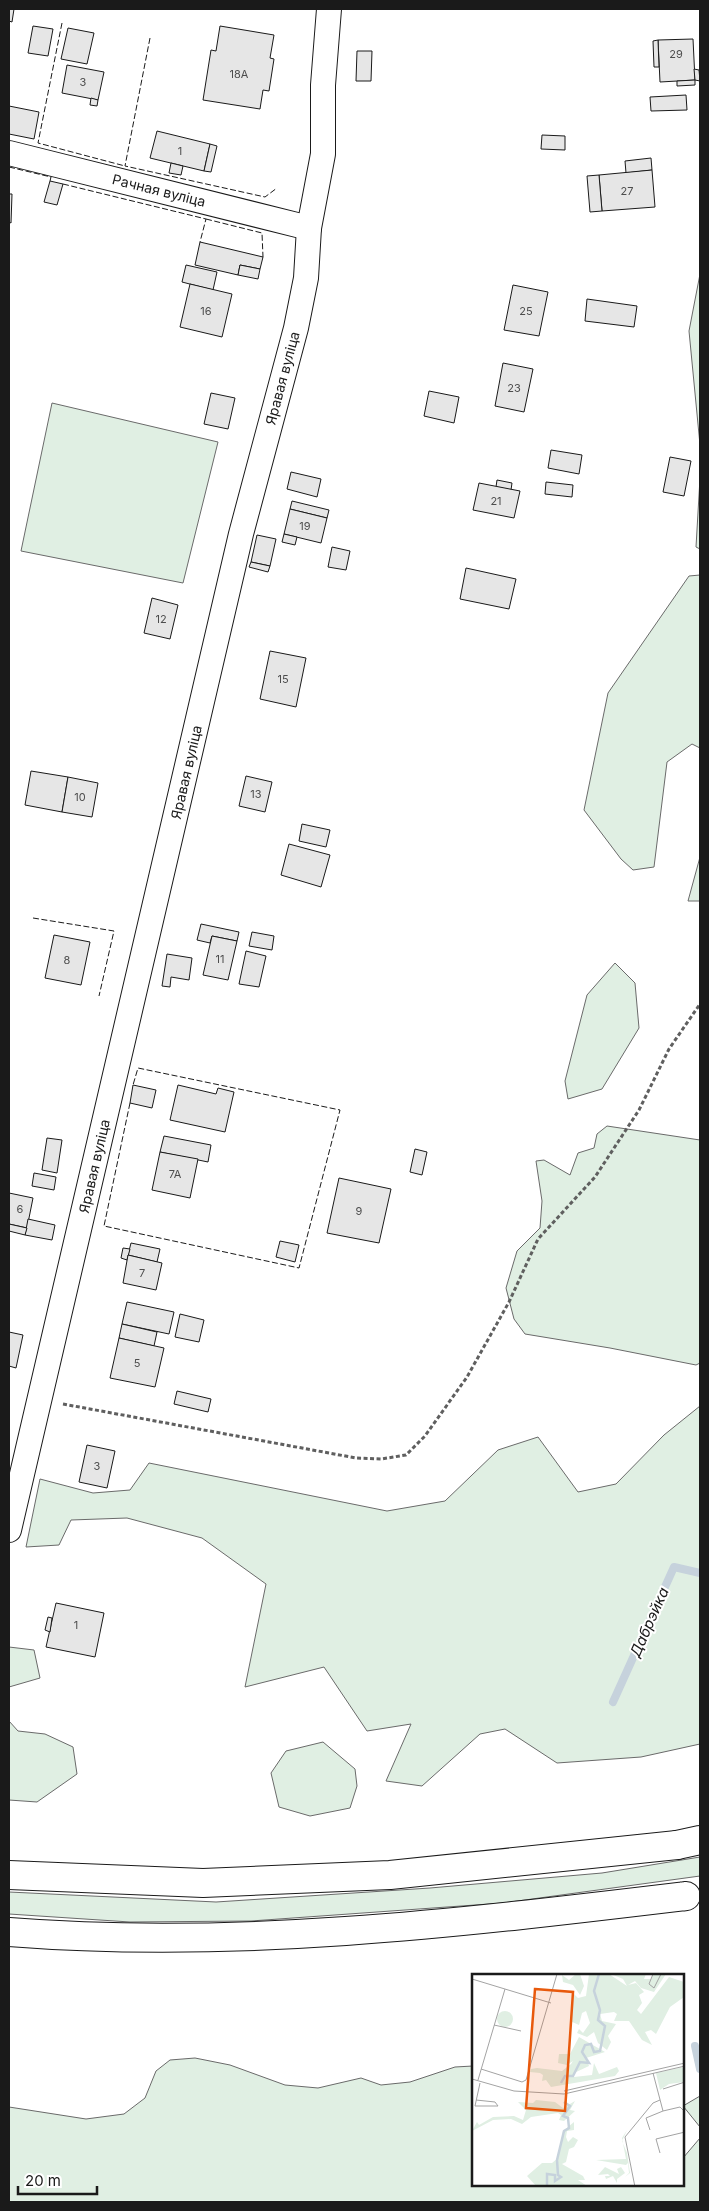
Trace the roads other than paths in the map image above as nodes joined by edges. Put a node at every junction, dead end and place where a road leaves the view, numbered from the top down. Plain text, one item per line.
1 (329, 9) edge
2 (9, 153) edge
3 (309, 228) junction
4 (9, 1530) edge
5 (688, 1843) edge
6 (9, 1875) edge
7 (693, 1895) edge
8 (9, 1932) edge

1 - 3 street, Яравая вуліца
2 - 3 street, Рачная вуліца
3 - 4 street, Яравая вуліца
5 - 6 highway
7 - 8 highway

